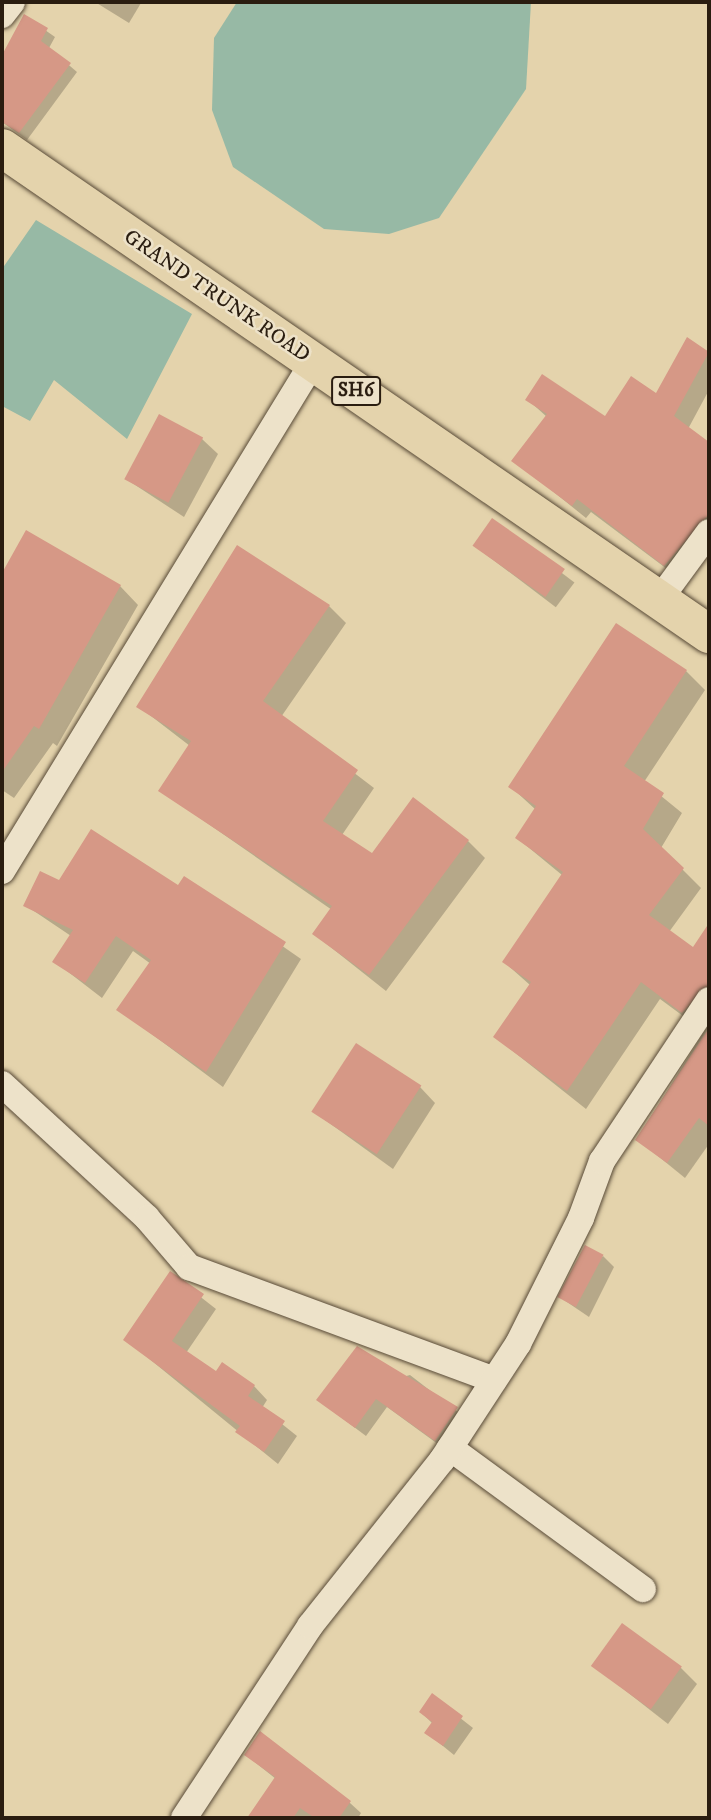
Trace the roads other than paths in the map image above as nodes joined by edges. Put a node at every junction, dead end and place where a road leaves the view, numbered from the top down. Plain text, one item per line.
1 (12, 2) edge
2 (2, 15) edge
3 (2, 148) edge
4 (313, 362) junction
5 (709, 532) edge
6 (659, 600) junction
7 (709, 634) edge
8 (2, 871) edge
9 (709, 1000) edge
10 (2, 1084) edge
11 (494, 1380) junction
12 (450, 1448) junction
13 (643, 1589) dead end
14 (184, 1818) edge

1 - 2 street
3 - 4 main road, GRAND TRUNK ROAD / SH6
4 - 6 main road, GRAND TRUNK ROAD / SH6
4 - 8 street
5 - 6 street
6 - 7 main road, GRAND TRUNK ROAD / SH6
9 - 11 street
10 - 11 street
11 - 12 street
12 - 13 street
12 - 14 street

